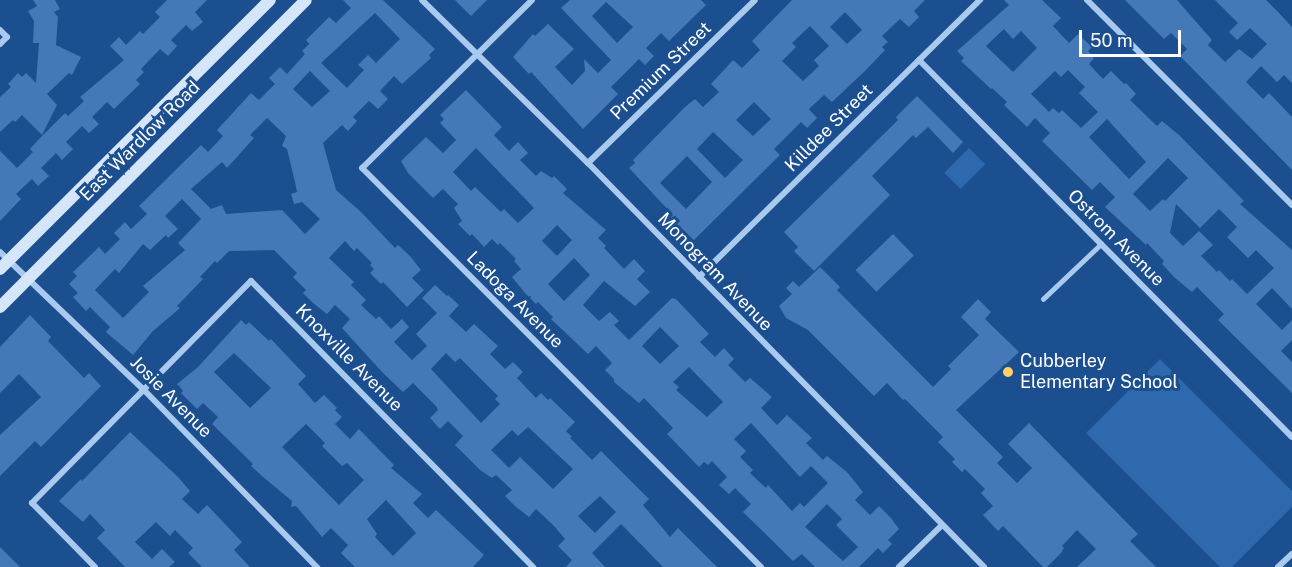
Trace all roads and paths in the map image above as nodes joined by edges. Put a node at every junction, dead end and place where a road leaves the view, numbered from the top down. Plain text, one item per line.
1 (270, 0) edge
2 (306, 0) edge
3 (422, 0) edge
4 (532, 0) edge
5 (755, 0) edge
6 (980, 0) edge
7 (1087, 0) edge
8 (0, 30) edge
9 (0, 44) edge
10 (477, 54) junction
11 (919, 60) junction
12 (588, 163) junction
13 (1292, 205) edge
14 (1101, 244) junction
15 (3, 261) edge
16 (699, 277) junction
17 (27, 280) junction
18 (1043, 299) dead end
19 (0, 307) edge
20 (144, 390) junction
21 (1292, 437) edge
22 (942, 525) junction
23 (1292, 554) edge
24 (95, 567) edge
25 (317, 567) edge
26 (533, 567) edge
27 (761, 567) edge
28 (899, 567) edge
29 (984, 567) edge
30 (1278, 567) edge

1 - 15 main road, East Wardlow Road
2 - 17 main road, East Wardlow Road
3 - 10 street, Monogram Avenue
4 - 10 street
5 - 12 street, Premium Street
6 - 11 street, Killdee Street
7 - 13 street
8 - 9 street
10 - 12 street, Monogram Avenue
10 - 27 street, Ladoga Avenue
11 - 14 street, Ostrom Avenue
11 - 16 street, Killdee Street
12 - 16 street, Monogram Avenue
14 - 18 lane
14 - 21 street, Ostrom Avenue
15 - 17 street, Josie Avenue
16 - 22 street, Monogram Avenue
17 - 19 main road, East Wardlow Road
17 - 20 street, Josie Avenue
20 - 24 street
20 - 25 street, Josie Avenue
20 - 26 street, Knoxville Avenue
22 - 28 street
22 - 29 street, Monogram Avenue
23 - 30 street

